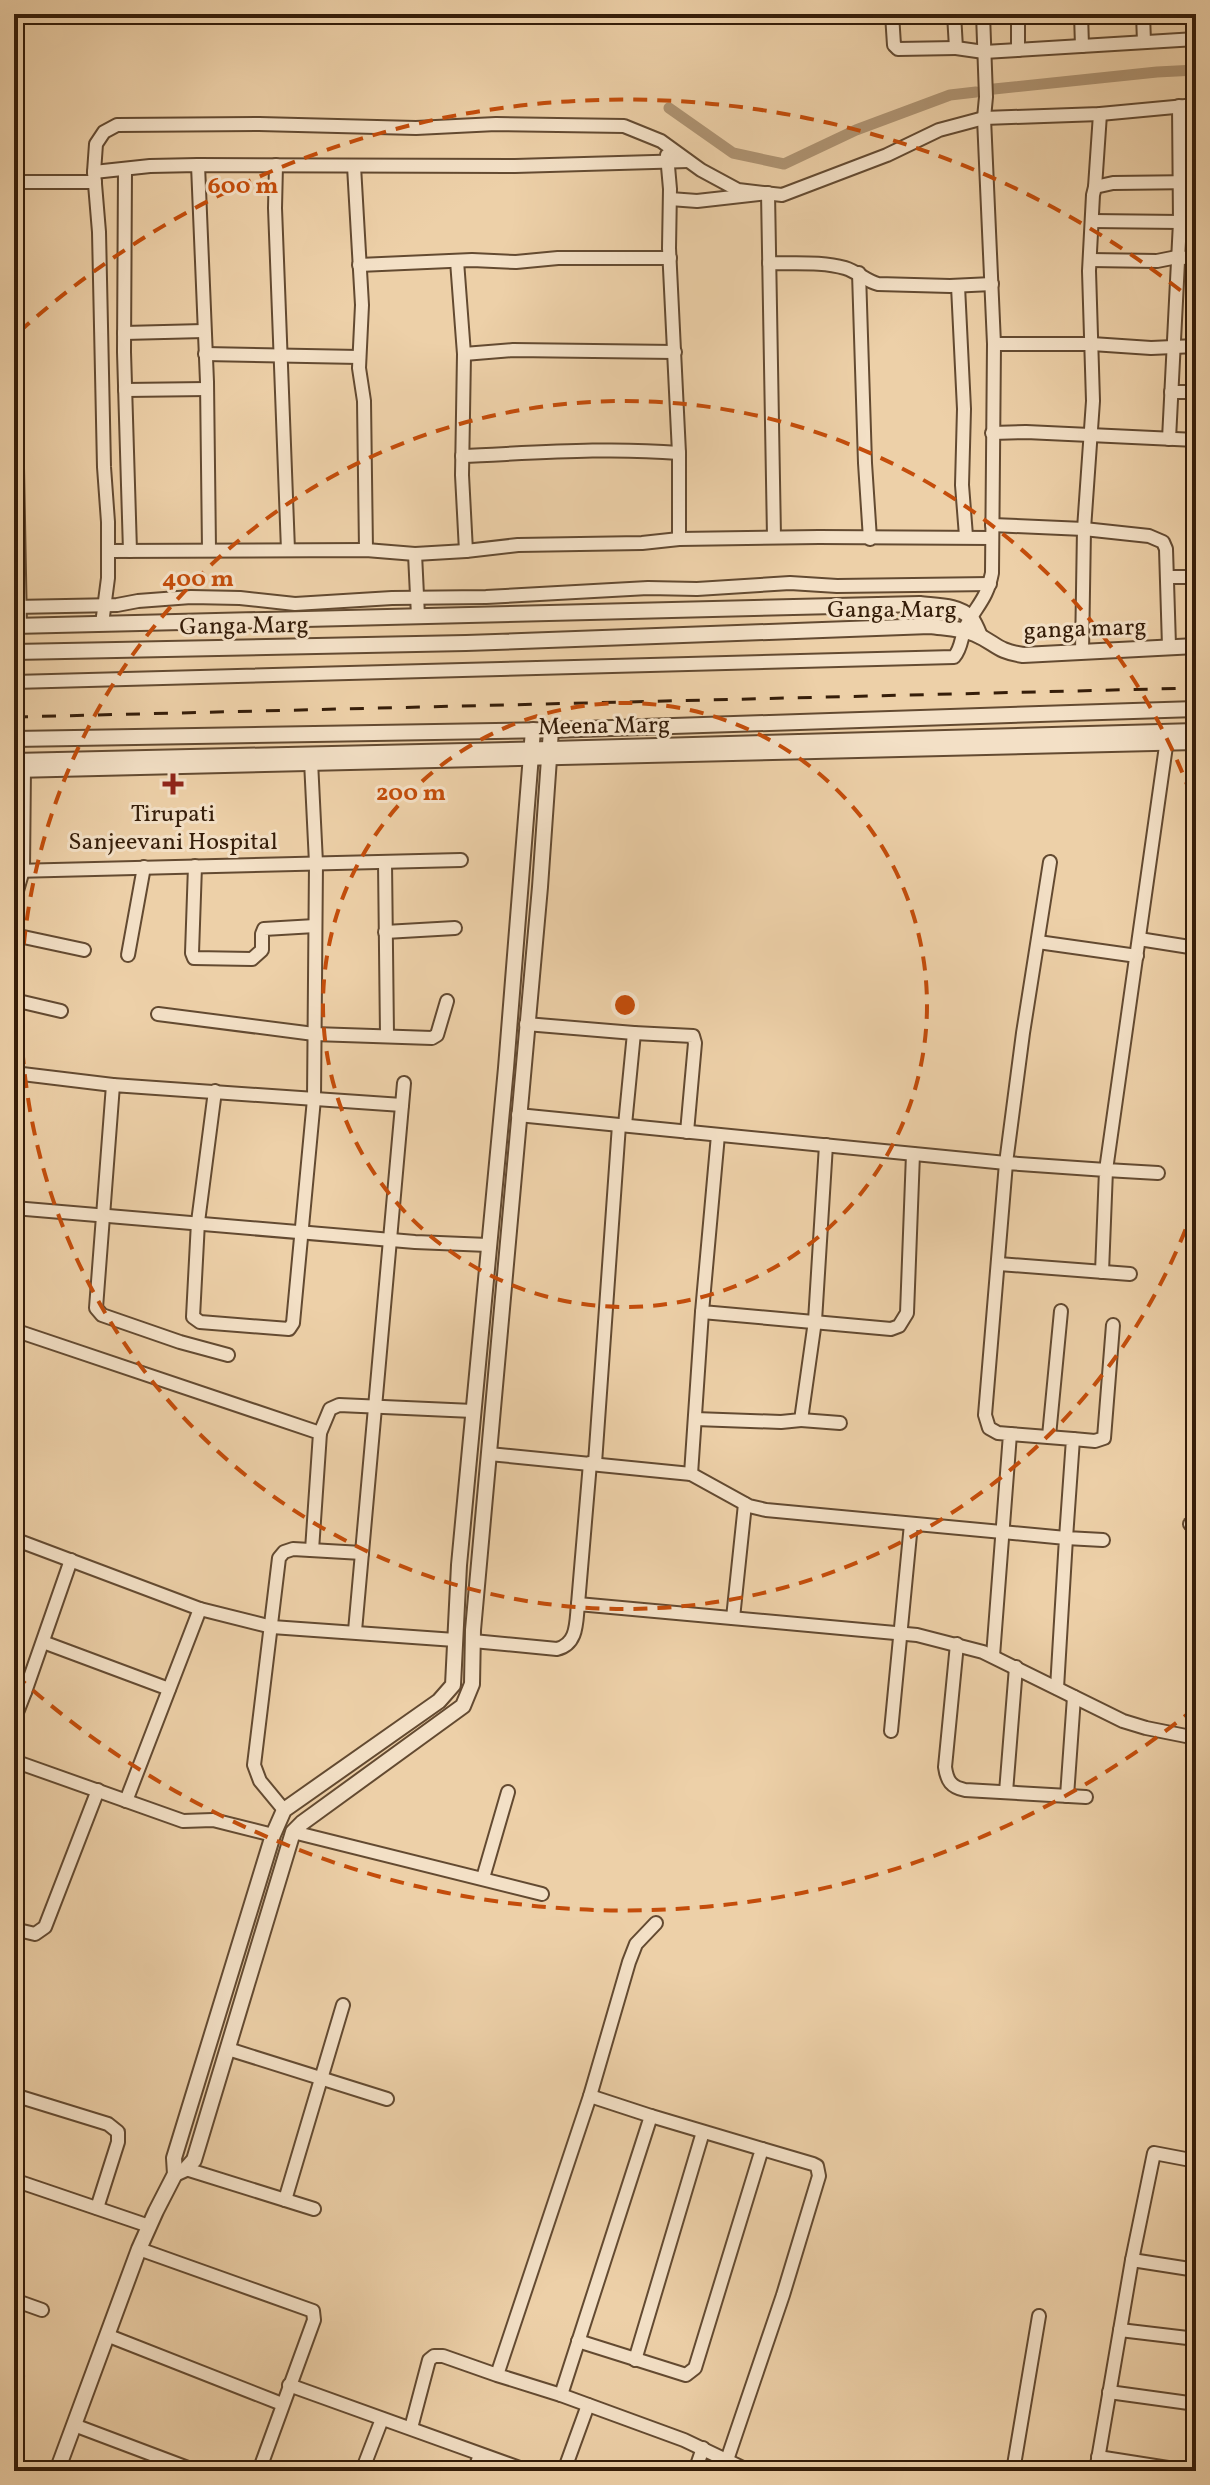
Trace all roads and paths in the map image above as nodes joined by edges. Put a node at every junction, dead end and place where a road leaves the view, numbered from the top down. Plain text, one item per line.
1 (892, 14) edge
2 (954, 14) edge
3 (983, 14) edge
4 (1018, 14) edge
5 (1081, 14) edge
6 (1143, 14) edge
7 (1196, 39) edge
8 (1144, 42) junction
9 (1082, 46) junction
10 (956, 48) junction
11 (1018, 50) junction
12 (984, 52) junction
13 (1196, 105) edge
14 (1179, 106) junction
15 (1100, 114) junction
16 (984, 118) junction
17 (666, 144) junction
18 (688, 161) junction
19 (667, 163) junction
20 (198, 165) junction
21 (276, 165) junction
22 (354, 166) junction
23 (125, 169) junction
24 (94, 177) junction
25 (1180, 181) junction
26 (14, 182) edge
27 (1196, 182) edge
28 (1095, 187) junction
29 (768, 193) junction
30 (670, 199) junction
31 (1092, 221) junction
32 (1180, 222) junction
33 (1177, 257) junction
34 (670, 258) junction
35 (1196, 259) edge
36 (1090, 260) junction
37 (457, 261) junction
38 (769, 263) junction
39 (359, 265) junction
40 (859, 273) junction
41 (992, 284) junction
42 (958, 286) junction
43 (14, 309) edge
44 (204, 331) junction
45 (124, 333) junction
46 (994, 344) junction
47 (1092, 344) junction
48 (1196, 346) edge
49 (1173, 347) junction
50 (675, 352) junction
51 (205, 354) junction
52 (464, 354) junction
53 (281, 356) junction
54 (359, 357) junction
55 (15, 366) edge
56 (207, 389) junction
57 (125, 390) junction
58 (1171, 392) junction
59 (1196, 392) edge
60 (992, 433) junction
61 (1089, 435) junction
62 (1169, 439) junction
63 (1196, 440) edge
64 (679, 453) junction
65 (462, 456) junction
66 (16, 461) edge
67 (1084, 529) junction
68 (992, 532) junction
69 (16, 535) edge
70 (966, 536) junction
71 (774, 537) junction
72 (679, 539) junction
73 (870, 539) junction
74 (209, 549) junction
75 (288, 550) junction
76 (366, 550) junction
77 (108, 551) junction
78 (130, 551) junction
79 (466, 551) junction
80 (415, 554) junction
81 (1167, 577) junction
82 (1196, 577) edge
83 (990, 584) junction
84 (418, 597) junction
85 (105, 604) junction
86 (17, 607) edge
87 (418, 616) junction
88 (102, 624) junction
89 (968, 624) junction
90 (17, 626) edge
91 (980, 636) joint
92 (1169, 646) junction
93 (1196, 646) edge
94 (14, 652) edge
95 (1082, 652) junction
96 (14, 682) edge
97 (1196, 709) edge
98 (1167, 710) junction
99 (533, 730) junction
100 (551, 730) junction
101 (1196, 731) edge
102 (310, 735) junction
103 (1167, 738) junction
104 (19, 739) edge
105 (1196, 743) edge
106 (532, 754) junction
107 (550, 754) junction
108 (311, 760) junction
109 (19, 766) edge
110 (461, 860) dead end
111 (385, 862) junction
112 (1050, 862) dead end
113 (316, 863) junction
114 (195, 866) junction
115 (144, 867) junction
116 (18, 871) edge
117 (14, 901) edge
118 (315, 926) junction
119 (455, 928) dead end
120 (385, 932) junction
121 (14, 935) edge
122 (1139, 939) junction
123 (1038, 942) junction
124 (1196, 948) edge
125 (84, 950) dead end
126 (128, 955) dead end
127 (1137, 956) junction
128 (14, 1000) edge
129 (447, 1001) dead end
130 (61, 1011) dead end
131 (158, 1014) dead end
132 (526, 1024) junction
133 (634, 1033) junction
134 (314, 1034) junction
135 (387, 1035) junction
136 (14, 1073) edge
137 (404, 1083) dead end
138 (113, 1085) junction
139 (215, 1091) junction
140 (314, 1099) junction
141 (402, 1105) junction
142 (518, 1115) junction
143 (622, 1125) junction
144 (687, 1132) junction
145 (718, 1135) junction
146 (826, 1145) junction
147 (913, 1154) junction
148 (1006, 1163) junction
149 (1106, 1170) junction
150 (1158, 1173) dead end
151 (14, 1208) edge
152 (104, 1214) junction
153 (198, 1222) junction
154 (301, 1231) junction
155 (391, 1239) junction
156 (488, 1245) junction
157 (999, 1264) junction
158 (1102, 1272) junction
159 (1130, 1274) dead end
160 (1061, 1311) dead end
161 (702, 1312) junction
162 (815, 1321) junction
163 (1113, 1325) dead end
164 (14, 1330) edge
165 (228, 1355) dead end
166 (376, 1405) junction
167 (473, 1411) junction
168 (695, 1419) junction
169 (801, 1420) junction
170 (840, 1423) dead end
171 (320, 1433) junction
172 (1010, 1434) junction
173 (1049, 1436) junction
174 (1073, 1439) junction
175 (489, 1454) junction
176 (593, 1463) junction
177 (691, 1474) junction
178 (745, 1504) junction
179 (911, 1524) junction
180 (1001, 1532) junction
181 (1066, 1538) junction
182 (14, 1539) edge
183 (1103, 1540) dead end
184 (312, 1550) junction
185 (362, 1553) junction
186 (71, 1560) junction
187 (578, 1604) junction
188 (200, 1609) junction
189 (733, 1618) junction
190 (272, 1627) junction
191 (355, 1631) junction
192 (900, 1634) junction
193 (455, 1640) junction
194 (473, 1641) junction
195 (43, 1642) junction
196 (957, 1644) junction
197 (993, 1656) junction
198 (1016, 1667) junction
199 (1057, 1688) junction
200 (169, 1689) junction
201 (20, 1690) edge
202 (1074, 1697) junction
203 (14, 1720) edge
204 (891, 1731) dead end
205 (1196, 1738) edge
206 (14, 1761) edge
207 (98, 1790) junction
208 (508, 1792) dead end
209 (1006, 1792) junction
210 (1067, 1796) junction
211 (1086, 1797) dead end
212 (126, 1801) junction
213 (284, 1810) junction
214 (293, 1832) junction
215 (273, 1835) junction
216 (483, 1878) junction
217 (542, 1894) dead end
218 (656, 1923) dead end
219 (14, 1929) edge
220 (343, 2005) dead end
221 (228, 2049) junction
222 (321, 2079) junction
223 (14, 2095) edge
224 (590, 2096) junction
225 (387, 2099) dead end
226 (651, 2116) junction
227 (703, 2132) junction
228 (762, 2149) junction
229 (1196, 2161) edge
230 (181, 2172) junction
231 (14, 2180) edge
232 (285, 2200) junction
233 (97, 2208) junction
234 (314, 2209) dead end
235 (149, 2226) junction
236 (139, 2249) junction
237 (1132, 2260) junction
238 (1196, 2270) edge
239 (14, 2300) edge
240 (42, 2310) dead end
241 (1039, 2316) dead end
242 (1120, 2330) junction
243 (109, 2336) junction
244 (1196, 2339) edge
245 (578, 2341) junction
246 (635, 2360) junction
247 (497, 2375) junction
248 (289, 2385) junction
249 (1109, 2392) junction
250 (561, 2395) junction
251 (282, 2404) junction
252 (1196, 2404) edge
253 (588, 2405) junction
254 (382, 2419) junction
255 (74, 2425) junction
256 (411, 2428) junction
257 (703, 2448) junction
258 (480, 2455) junction
259 (1098, 2457) junction
260 (727, 2460) junction
261 (57, 2471) edge
262 (196, 2471) edge
263 (259, 2471) edge
264 (362, 2471) edge
265 (474, 2471) edge
266 (528, 2471) edge
267 (564, 2471) edge
268 (695, 2471) edge
269 (749, 2471) edge
270 (1013, 2471) edge
271 (1096, 2471) edge
272 (1187, 2471) edge

1 - 10 street
2 - 10 street
3 - 12 street
4 - 11 street
5 - 9 street
6 - 8 street
7 - 8 street
8 - 9 street
9 - 11 street
10 - 12 street
11 - 12 street
12 - 16 street
13 - 14 street
14 - 15 street
14 - 25 street
15 - 16 street
15 - 28 street
16 - 29 street
16 - 41 street
17 - 18 street
17 - 19 street
17 - 24 street
18 - 19 street
18 - 29 street
19 - 22 street
19 - 30 street
20 - 21 street
20 - 23 street
20 - 44 street
21 - 22 street
21 - 53 street
22 - 39 street
23 - 24 street
23 - 45 street
24 - 26 street
24 - 77 street
25 - 27 street
25 - 28 street
25 - 32 street
28 - 31 street
29 - 30 street
29 - 38 street
30 - 34 street
31 - 32 street
31 - 36 street
32 - 33 street
33 - 35 street
33 - 36 street
33 - 49 street
34 - 37 street
34 - 50 street
36 - 47 street
37 - 39 street
37 - 52 street
38 - 40 street
38 - 71 street
39 - 54 street
40 - 42 street
40 - 73 street
41 - 42 street
41 - 46 street
42 - 70 street
43 - 55 street
44 - 45 street
44 - 51 street
45 - 57 street
46 - 47 street
46 - 60 street
47 - 49 street
47 - 61 street
48 - 49 street
49 - 58 street
50 - 52 street
50 - 64 street
51 - 53 street
51 - 56 street
52 - 65 street
53 - 54 street
53 - 75 street
54 - 76 street
55 - 66 street
56 - 57 street
56 - 74 street
57 - 78 street
58 - 59 street
58 - 62 street
60 - 61 street
60 - 68 street
61 - 62 street
61 - 67 street
62 - 63 street
64 - 65 street
64 - 72 street
65 - 79 street
66 - 69 street
67 - 68 street
67 - 81 street
67 - 95 street
68 - 70 street
68 - 83 street
69 - 86 street
70 - 73 street
71 - 72 street
71 - 73 street
72 - 79 street
74 - 75 street
74 - 78 street
75 - 76 street
76 - 80 street
77 - 78 street
77 - 85 street
79 - 80 street
80 - 84 street
81 - 82 street
81 - 92 street
83 - 84 street
83 - 89 street
84 - 85 street
84 - 87 street
85 - 86 street
85 - 88 street
86 - 90 street
87 - 88 street, Ganga Marg
87 - 89 street, Ganga Marg
88 - 90 street, Ganga Marg
89 - 91 street, Ganga Marg
89 - 94 street, Ganga Marg
89 - 96 street
91 - 95 street, ganga marg
92 - 93 street, ganga marg
92 - 95 street, ganga marg
97 - 98 street, Meena Marg
98 - 100 street, Meena Marg
98 - 103 street
99 - 100 street, Meena Marg
99 - 102 street, Meena Marg
99 - 106 street
100 - 107 street
101 - 103 street, Meena Marg
102 - 104 street, Meena Marg
102 - 108 street
103 - 105 street
103 - 107 street, Meena Marg
103 - 122 street
104 - 109 street
106 - 107 street, Meena Marg
106 - 108 street, Meena Marg
106 - 156 street
107 - 132 street
108 - 109 street, Meena Marg
108 - 113 street
109 - 116 street
110 - 111 street
111 - 113 street
111 - 120 street
112 - 123 street
113 - 114 street
113 - 118 street
114 - 115 street
114 - 118 street
115 - 116 street
115 - 126 street
116 - 117 street
118 - 134 street
119 - 120 street
120 - 135 street
121 - 125 street
122 - 124 street
122 - 127 street
123 - 127 street
123 - 148 street
127 - 149 street
128 - 130 street
129 - 135 street
131 - 134 street
132 - 133 street
132 - 142 street
133 - 143 street
133 - 144 street
134 - 135 street
134 - 140 street
136 - 138 street
137 - 141 street
138 - 139 street
138 - 152 street
139 - 140 street
139 - 153 street
140 - 141 street
140 - 154 street
141 - 155 street
142 - 143 street
142 - 175 street
143 - 144 street
143 - 176 street
144 - 145 street
145 - 146 street
145 - 161 street
146 - 147 street
146 - 162 street
147 - 148 street
147 - 162 street
148 - 149 street
148 - 157 street
149 - 150 street
149 - 158 street
151 - 152 street
152 - 153 street
152 - 165 street
153 - 154 street
153 - 154 street
154 - 155 street
155 - 156 street
155 - 166 street
156 - 167 street
157 - 158 street
157 - 172 street
158 - 159 street
160 - 173 street
161 - 162 street
161 - 168 street
162 - 169 street
163 - 174 street
164 - 171 street
166 - 167 street
166 - 171 street
166 - 185 street
167 - 193 street
168 - 169 street
168 - 177 street
169 - 170 street
171 - 184 street
172 - 173 street
172 - 180 street
173 - 174 street
174 - 181 street
175 - 176 street
175 - 194 street
176 - 177 street
176 - 187 street
177 - 178 street
178 - 179 street
178 - 189 street
179 - 180 street
179 - 192 street
180 - 181 street
180 - 197 street
181 - 183 street
181 - 199 street
182 - 186 street
184 - 185 street
184 - 190 street
185 - 191 street
186 - 188 street
186 - 195 street
187 - 189 street
187 - 194 street
188 - 190 street
188 - 200 street
189 - 192 street
190 - 191 street
190 - 213 street
191 - 193 street
192 - 196 street
192 - 204 street
193 - 194 street
193 - 213 street
194 - 214 street
195 - 200 street
195 - 201 street
196 - 197 street
196 - 209 street
197 - 198 street
198 - 199 street
198 - 209 street
199 - 202 street
200 - 212 street
201 - 203 street
202 - 205 street
202 - 210 street
206 - 207 street
207 - 212 street
207 - 219 street
208 - 216 street
209 - 210 street
210 - 211 street
212 - 215 street
213 - 215 street
214 - 216 street
214 - 221 street
215 - 230 street
216 - 217 street
218 - 224 street
220 - 222 street
221 - 222 street
221 - 230 street
222 - 225 street
222 - 232 street
223 - 233 street
224 - 226 street
224 - 247 street
226 - 227 street
226 - 245 street
227 - 228 street
227 - 246 street
228 - 246 street
228 - 260 street
229 - 237 street
230 - 232 street
230 - 235 street
231 - 233 street
232 - 234 street
233 - 235 street
235 - 236 street
236 - 243 street
236 - 248 street
237 - 238 street
237 - 242 street
239 - 240 street
241 - 270 street
242 - 244 street
242 - 249 street
243 - 251 street
243 - 255 street
245 - 246 street
245 - 250 street
247 - 250 street
247 - 256 street
248 - 251 street
248 - 254 street
249 - 252 street
249 - 259 street
250 - 253 street
251 - 263 street
253 - 257 street
253 - 267 street
254 - 256 street
254 - 264 street
255 - 261 street
255 - 262 street
256 - 258 street
257 - 260 street
257 - 268 street
258 - 265 street
258 - 266 street
259 - 271 street
259 - 272 street
260 - 269 street

